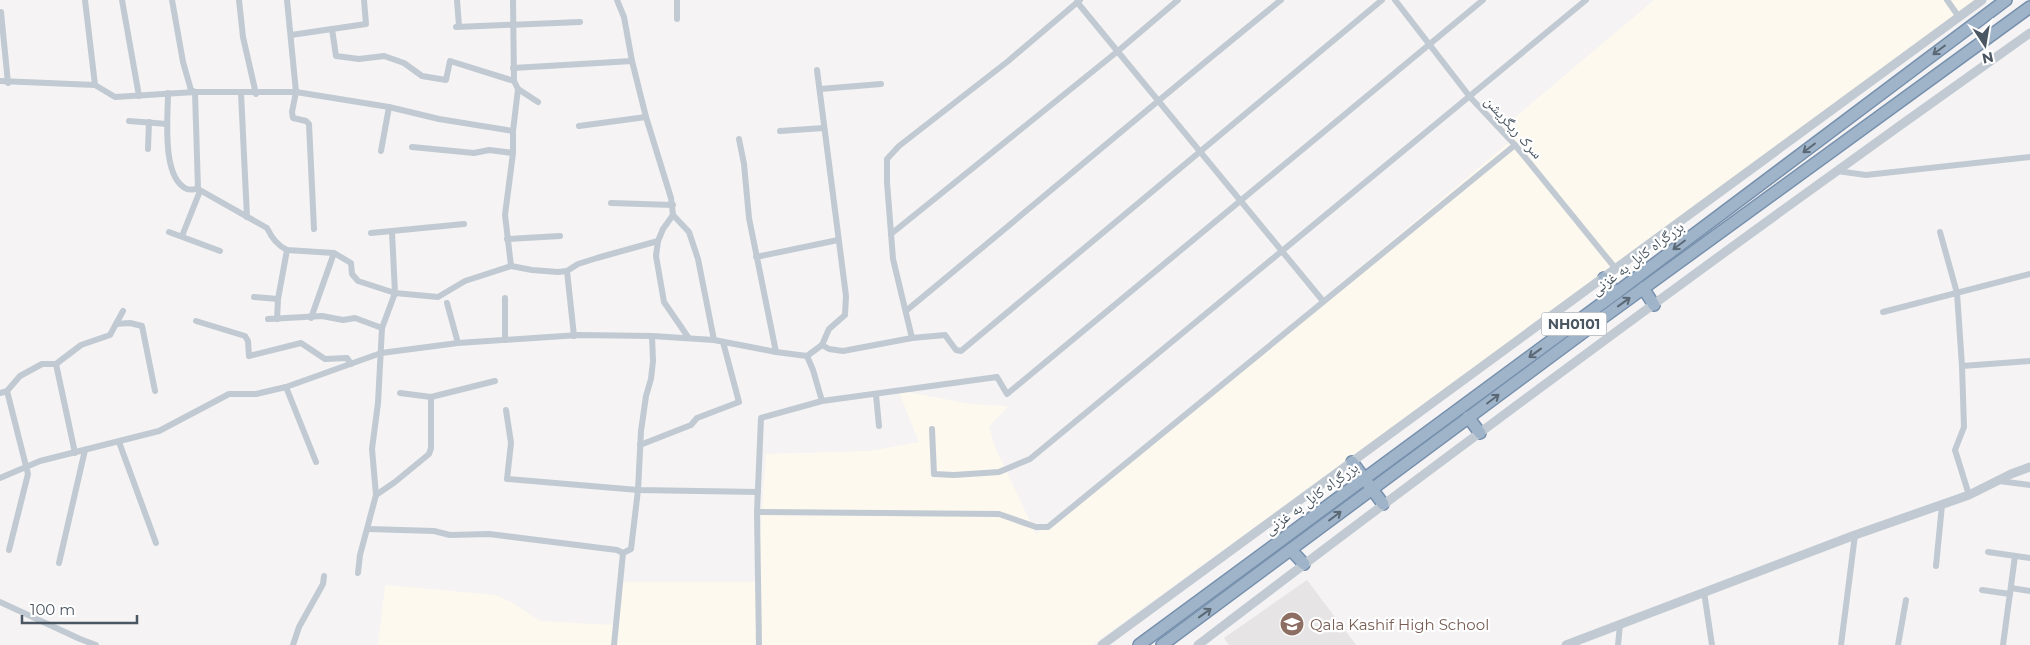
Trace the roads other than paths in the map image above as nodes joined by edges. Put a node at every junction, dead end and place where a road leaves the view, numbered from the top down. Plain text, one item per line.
1 (85, 0) edge
2 (122, 0) edge
3 (172, 0) edge
4 (239, 0) edge
5 (287, 0) edge
6 (364, 0) edge
7 (457, 0) edge
8 (513, 0) edge
9 (617, 0) edge
10 (677, 0) edge
11 (1178, 0) edge
12 (1282, 0) edge
13 (1382, 0) edge
14 (1395, 0) edge
15 (1483, 0) edge
16 (1586, 0) edge
17 (1947, 0) edge
18 (1982, 0) edge
19 (2006, 0) edge
20 (1079, 1) edge
21 (2030, 7) edge
22 (0, 12) edge
23 (1959, 17) junction
24 (677, 19) dead end
25 (580, 22) dead end
26 (513, 25) junction
27 (332, 30) junction
28 (2030, 33) edge
29 (291, 35) junction
30 (1429, 44) junction
31 (1118, 51) junction
32 (632, 61) junction
33 (513, 68) junction
34 (817, 70) dead end
35 (514, 80) junction
36 (0, 81) edge
37 (8, 83) junction
38 (882, 84) dead end
39 (95, 85) junction
40 (518, 88) junction
41 (820, 89) junction
42 (195, 92) junction
43 (296, 92) junction
44 (168, 93) junction
45 (241, 93) junction
46 (256, 94) junction
47 (139, 96) junction
48 (1470, 97) junction
49 (1158, 100) junction
50 (538, 102) dead end
51 (389, 107) junction
52 (646, 117) junction
53 (129, 120) dead end
54 (149, 122) junction
55 (167, 124) junction
56 (578, 126) dead end
57 (824, 128) junction
58 (513, 131) junction
59 (780, 131) dead end
60 (739, 139) dead end
61 (1515, 145) junction
62 (412, 147) dead end
63 (148, 149) dead end
64 (1201, 150) junction
65 (382, 151) dead end
66 (513, 153) junction
67 (2030, 157) edge
68 (1836, 171) junction
69 (199, 190) junction
70 (1241, 201) junction
71 (611, 203) dead end
72 (673, 206) junction
73 (673, 215) junction
74 (247, 217) junction
75 (464, 224) dead end
76 (314, 229) dead end
77 (169, 232) dead end
78 (392, 232) junction
79 (1940, 232) dead end
80 (371, 233) dead end
81 (891, 234) junction
82 (182, 236) junction
83 (560, 236) dead end
84 (507, 239) junction
85 (838, 240) junction
86 (658, 241) junction
87 (287, 250) junction
88 (220, 251) dead end
89 (1281, 251) junction
90 (334, 253) junction
91 (756, 257) junction
92 (511, 266) junction
93 (1616, 269) junction
94 (567, 271) junction
95 (2030, 274) edge
96 (1604, 278) junction
97 (1643, 288) junction
98 (395, 293) junction
99 (1616, 293) junction
100 (1956, 293) junction
101 (254, 297) dead end
102 (505, 298) dead end
103 (278, 299) junction
104 (1323, 301) junction
105 (447, 303) dead end
106 (1601, 304) junction
107 (1654, 305) junction
108 (906, 310) junction
109 (123, 311) dead end
110 (1883, 312) dead end
111 (1608, 314) junction
112 (277, 318) junction
113 (311, 318) junction
114 (268, 319) dead end
115 (196, 321) dead end
116 (116, 324) junction
117 (382, 328) junction
118 (574, 336) junction
119 (652, 336) junction
120 (688, 337) junction
121 (912, 338) junction
122 (505, 340) junction
123 (714, 340) junction
124 (723, 342) junction
125 (458, 343) junction
126 (822, 345) junction
127 (776, 352) junction
128 (380, 353) junction
129 (807, 356) junction
130 (2030, 361) edge
131 (56, 364) junction
132 (351, 364) junction
133 (1962, 366) junction
134 (495, 381) dead end
135 (286, 388) junction
136 (155, 391) dead end
137 (4, 392) edge
138 (400, 394) dead end
139 (876, 395) junction
140 (431, 397) junction
141 (822, 401) junction
142 (506, 410) dead end
143 (1468, 417) junction
144 (879, 426) dead end
145 (932, 429) dead end
146 (1480, 434) junction
147 (119, 442) junction
148 (640, 445) junction
149 (85, 450) junction
150 (76, 453) junction
151 (316, 462) dead end
152 (1352, 462) junction
153 (26, 467) junction
154 (2030, 467) edge
155 (0, 478) edge
156 (1364, 478) junction
157 (1997, 481) junction
158 (2030, 485) edge
159 (1372, 489) junction
160 (638, 490) junction
161 (758, 492) junction
162 (376, 494) junction
163 (1969, 495) junction
164 (1383, 504) junction
165 (1942, 505) junction
166 (757, 512) junction
167 (368, 529) junction
168 (1855, 535) junction
169 (156, 542) dead end
170 (9, 550) dead end
171 (1290, 550) junction
172 (1988, 552) dead end
173 (624, 553) junction
174 (2016, 556) junction
175 (2030, 558) edge
176 (59, 564) dead end
177 (1304, 564) junction
178 (1936, 566) dead end
179 (358, 573) dead end
180 (324, 576) dead end
181 (1982, 590) dead end
182 (2010, 591) junction
183 (2030, 591) edge
184 (1704, 592) junction
185 (1906, 600) dead end
186 (0, 602) edge
187 (1620, 625) junction
188 (96, 645) edge
189 (293, 645) edge
190 (614, 645) edge
191 (759, 645) edge
192 (1102, 645) edge
193 (1139, 645) edge
194 (1162, 645) edge
195 (1198, 645) edge
196 (1566, 645) edge
197 (1618, 645) edge
198 (1712, 645) edge
199 (1841, 645) edge
200 (1898, 645) edge
201 (2003, 645) edge

1 - 39 street
2 - 47 street
3 - 42 street
4 - 46 street
5 - 29 street
6 - 27 street
7 - 26 street
8 - 26 street
9 - 32 street
10 - 24 street
11 - 31 street
12 - 49 street
13 - 64 street
14 - 30 street, سرک ریگریشن
15 - 30 street
16 - 48 street
17 - 23 street
18 - 23 street
19 -> 99 highway, بزرگراه کابل به غزنی / NH0101
20 - 31 street
20 - 81 street
21 - 97 highway, بزرگراه کابل به غزنی / NH0101
22 - 37 street
23 - 93 street
25 - 26 street
26 - 33 street
27 - 29 street
27 - 35 street
28 - 68 street
29 - 43 street
30 - 48 street, سرک ریگریشن
30 - 70 street
31 - 49 street
31 - 81 street
32 - 33 street
32 - 52 street
33 - 35 street
34 - 41 street
35 - 40 street
36 - 37 street
37 - 39 street
38 - 41 street
39 - 47 street
40 - 50 street
40 - 58 street
41 - 57 street
42 - 44 street
42 - 45 street
42 - 69 street
43 - 46 street
43 - 51 street
43 - 76 street
44 - 47 street
44 - 55 street
45 - 46 street
45 - 74 street
48 - 61 street, سرک ریگریشن
48 - 89 street
49 - 64 street
49 - 108 street
51 - 58 street
51 - 65 street
52 - 56 street
52 - 72 street
53 - 54 street
54 - 55 street
54 - 63 street
55 - 69 street
57 - 59 street
57 - 85 street
58 - 66 street
60 - 91 street
61 - 93 street, سرک ریگریشن
61 - 104 street
62 - 66 street
64 - 70 street
64 - 121 street
66 - 84 street
67 - 68 street
68 - 107 street
69 - 74 street
69 - 82 street
70 - 89 street
70 - 139 street
71 - 72 street
72 - 73 street
73 - 86 street
73 - 123 street
74 - 87 street
75 - 78 street
77 - 82 street
78 - 80 street
78 - 98 street
79 - 100 street
81 - 108 street
82 - 88 street
83 - 84 street
84 - 92 street
85 - 91 street
85 - 126 street
86 - 94 street
86 - 120 street
87 - 90 street
87 - 103 street
89 - 104 street
89 - 145 street
90 - 98 street
90 - 113 street
91 - 127 street
92 - 94 street
92 - 98 street
93 - 96 street
94 - 118 street
95 - 100 street
96 - 99 highway
96 - 152 street
97 - 107 highway
111 -> 97 highway, بزرگراه کابل به غزنی / NH0101
98 - 117 street
99 - 106 highway, بزرگراه کابل به غزنی / NH0101
100 - 110 street
100 - 133 street
101 - 103 street
102 - 122 street
103 - 112 street
104 - 166 street
105 - 125 street
106 - 111 highway
106 -> 156 highway, بزرگراه کابل به غزنی / NH0101
107 - 146 street
108 - 121 street
109 - 116 street
143 -> 111 highway, بزرگراه کابل به غزنی / NH0101
112 - 113 street
112 - 114 street
113 - 117 street
115 - 132 street
116 - 131 street
116 - 136 street
117 - 128 street
118 - 119 street
118 - 122 street
119 - 120 street
119 - 148 street
120 - 123 street
121 - 126 street
122 - 125 street
123 - 124 street
124 - 127 street
124 - 148 street
125 - 128 street
126 - 129 street
127 - 129 street
128 - 132 street
128 - 162 street
129 - 141 street
130 - 133 street
131 - 137 street
131 - 150 street
132 - 135 street
133 - 163 street
134 - 140 street
135 - 147 street
135 - 151 street
137 - 153 street
138 - 140 street
139 - 141 street
139 - 144 street
140 - 162 street
141 - 161 street
142 - 160 street
143 - 146 highway
143 - 159 highway, بزرگراه کابل به غزنی / NH0101
146 - 164 street
147 - 149 street
147 - 169 street
148 - 160 street
149 - 150 street
149 - 176 street
150 - 153 street
152 - 156 highway
152 - 192 street
153 - 155 street
153 - 170 street
154 - 157 street
156 - 159 highway
156 - 193 highway, بزرگراه کابل به غزنی / NH0101
157 - 158 street
157 - 163 street
159 - 164 highway
171 -> 159 highway, بزرگراه کابل به غزنی / NH0101
160 - 161 street
160 - 173 street
161 - 166 street
162 - 167 street
163 - 165 street
164 - 177 street
165 - 168 street
165 - 178 street
166 - 191 street
167 - 173 street
167 - 179 street
168 - 184 street
168 - 199 street
171 - 177 highway
194 -> 171 highway, بزرگراه کابل به غزنی / NH0101
172 - 174 street
173 - 190 street
174 - 175 street
174 - 182 street
177 - 195 street
180 - 189 street
181 - 182 street
182 - 183 street
182 - 201 street
184 - 187 street
184 - 198 street
185 - 200 street
186 - 188 street
187 - 196 street
187 - 197 street

